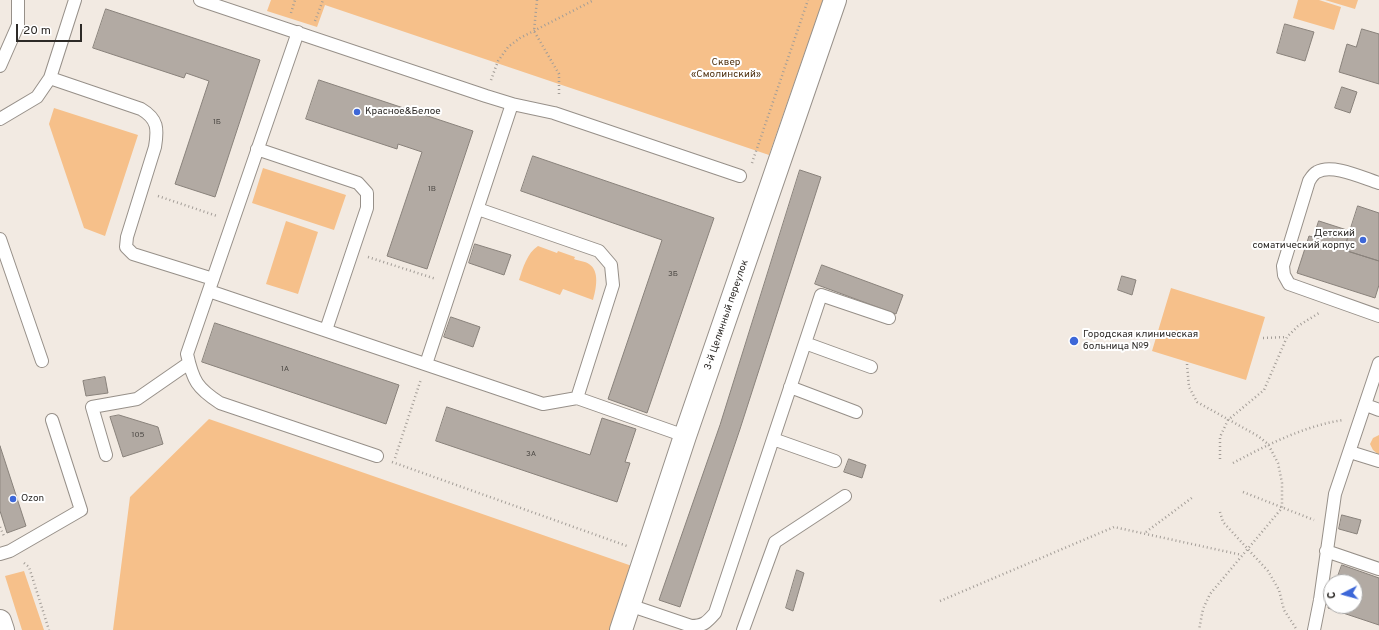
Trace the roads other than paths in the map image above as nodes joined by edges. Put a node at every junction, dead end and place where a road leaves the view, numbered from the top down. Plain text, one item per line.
1 (18, 0) edge
2 (75, 0) edge
3 (200, 0) edge
4 (835, 0) edge
5 (298, 32) junction
6 (0, 66) edge
7 (50, 78) junction
8 (512, 104) junction
9 (0, 119) edge
10 (258, 149) junction
11 (740, 176) dead end
12 (1379, 183) edge
13 (478, 209) junction
14 (0, 239) edge
15 (213, 279) junction
16 (209, 291) junction
17 (1379, 316) edge
18 (889, 318) dead end
19 (326, 330) junction
20 (805, 343) junction
21 (42, 361) dead end
22 (1379, 363) edge
23 (189, 364) junction
24 (426, 364) junction
25 (871, 367) dead end
26 (790, 387) junction
27 (576, 398) junction
28 (1366, 405) junction
29 (1379, 410) edge
30 (856, 412) dead end
31 (52, 420) dead end
32 (685, 436) junction
33 (773, 439) junction
34 (1350, 452) junction
35 (106, 456) dead end
36 (377, 456) road end
37 (836, 461) dead end
38 (1379, 461) edge
39 (845, 496) dead end
40 (1326, 551) junction
41 (5, 552) edge
42 (1379, 568) edge
43 (629, 605) junction
44 (0, 621) edge
45 (3, 630) edge
46 (621, 630) edge
47 (743, 630) edge
48 (1314, 630) edge

1 - 6 lane
2 - 7 lane
3 - 5 lane
4 - 32 street, 3-й Целинный переулок
5 - 8 lane
5 - 10 lane
7 - 9 lane
7 - 15 lane
8 - 11 lane
8 - 13 lane
10 - 15 lane
10 - 19 lane
12 - 17 lane
13 - 24 lane
13 - 27 lane
14 - 21 lane
15 - 16 lane
16 - 19 lane
16 - 23 lane
18 - 20 lane
19 - 24 lane
20 - 25 lane
20 - 26 lane
22 - 28 lane
23 - 35 lane
23 - 36 lane
24 - 27 lane
26 - 30 lane
26 - 33 lane
27 - 32 lane
28 - 29 lane
28 - 34 lane
31 - 41 lane
32 - 43 street, 3-й Целинный переулок
33 - 37 lane
33 - 43 lane
34 - 38 lane
34 - 40 lane
39 - 47 lane
40 - 42 lane
40 - 48 lane
43 - 46 street, 3-й Целинный переулок
44 - 45 street

